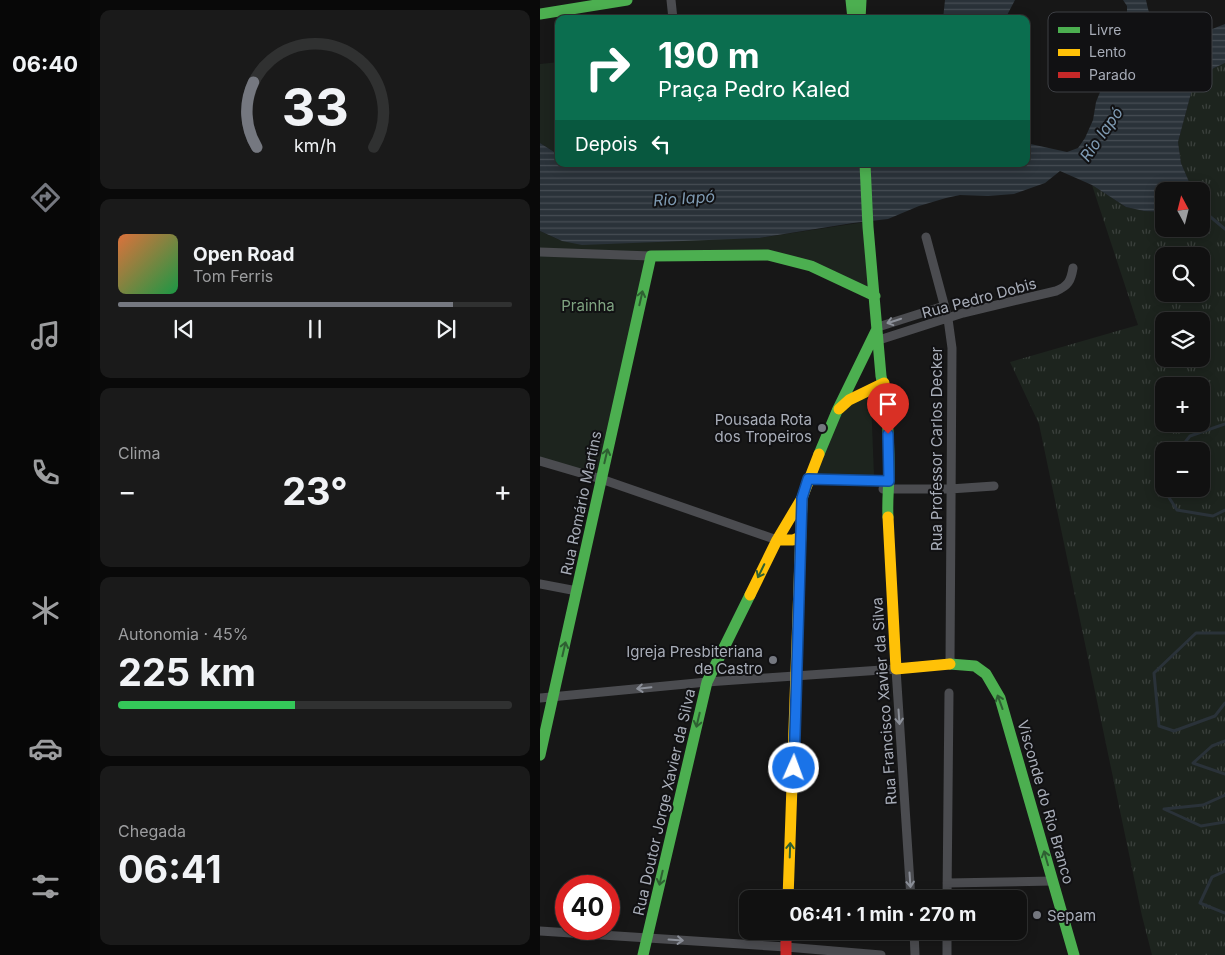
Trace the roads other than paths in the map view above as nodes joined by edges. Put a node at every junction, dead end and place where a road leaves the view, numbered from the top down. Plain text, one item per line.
1 (627, 0) edge
2 (672, 0) edge
3 (851, 0) edge
4 (861, 0) edge
5 (540, 14) edge
6 (673, 15) edge
7 (853, 15) edge
8 (860, 15) edge
9 (865, 167) edge
10 (926, 237) dead end
11 (540, 252) edge
12 (651, 256) junction
13 (1073, 268) dead end
14 (875, 296) junction
15 (944, 306) junction
16 (948, 319) junction
17 (878, 327) junction
18 (879, 340) junction
19 (859, 364) junction
20 (881, 378) junction
21 (837, 410) junction
22 (540, 461) edge
23 (601, 479) junction
24 (808, 479) junction
25 (886, 485) junction
26 (994, 486) dead end
27 (950, 489) junction
28 (802, 498) junction
29 (788, 521) junction
30 (801, 523) junction
31 (800, 537) junction
32 (776, 540) junction
33 (540, 584) edge
34 (577, 591) junction
35 (950, 664) junction
36 (896, 669) junction
37 (798, 675) junction
38 (707, 682) junction
39 (949, 693) dead end
40 (553, 697) junction
41 (540, 698) edge
42 (540, 755) edge
43 (1053, 881) junction
44 (947, 883) junction
45 (788, 890) edge
46 (911, 890) edge
47 (947, 890) edge
48 (540, 931) edge
49 (647, 938) junction
50 (914, 940) edge
51 (947, 940) edge
52 (786, 951) edge
53 (643, 955) edge
54 (881, 955) edge
55 (915, 955) edge
56 (947, 955) edge
57 (1074, 955) edge

1 - 5 street
2 - 6 street
3 - 7 street
4 - 8 street
9 - 14 street, Rua Francisco Xavier da Silva
10 - 15 street, Rua Professor Carlos Decker
11 - 12 street
12 - 14 street
23 -> 12 street, Rua Romário Martins
13 - 16 street, Rua Pedro Dobis
14 - 17 street, Rua Francisco Xavier da Silva
15 - 16 street, Rua Professor Carlos Decker
15 -> 17 street, Rua Pedro Dobis
16 - 18 street, Rua Pedro Dobis
16 - 27 street, Rua Professor Carlos Decker
17 - 18 street, Rua Francisco Xavier da Silva
17 - 19 street
18 - 20 street, Rua Francisco Xavier da Silva
19 - 20 street
19 - 21 street
20 - 21 street
20 - 25 street, Rua Francisco Xavier da Silva
21 - 24 street
22 - 23 street
23 - 32 street
23 - 34 street, Rua Romário Martins
24 - 25 street
24 - 28 street
25 - 27 street
25 - 36 street, Rua Francisco Xavier da Silva
26 - 27 street
27 - 35 street, Rua Professor Carlos Decker
28 - 29 street, Rua Doutor Jorge Xavier da Silva
28 - 30 street
29 - 30 street
29 - 32 street, Rua Doutor Jorge Xavier da Silva
30 - 31 street
31 - 32 street
31 - 37 street
32 -> 38 street, Rua Doutor Jorge Xavier da Silva
33 - 34 street
40 -> 34 street, Rua Romário Martins
35 - 36 street
43 -> 35 street, Visconde do Rio Branco
36 - 37 street
36 -> 46 street, Rua Francisco Xavier da Silva
37 - 38 street
45 -> 37 street
38 -> 40 street
38 -> 49 street, Rua Doutor Jorge Xavier da Silva
39 - 44 street
40 - 41 street
40 - 42 street, Rua Romário Martins
43 - 44 street
43 - 57 street, Visconde do Rio Branco
44 - 47 street
48 - 49 street
49 -> 52 street
49 - 53 street, Rua Doutor Jorge Xavier da Silva
50 - 55 street
51 - 56 street
52 - 54 street

